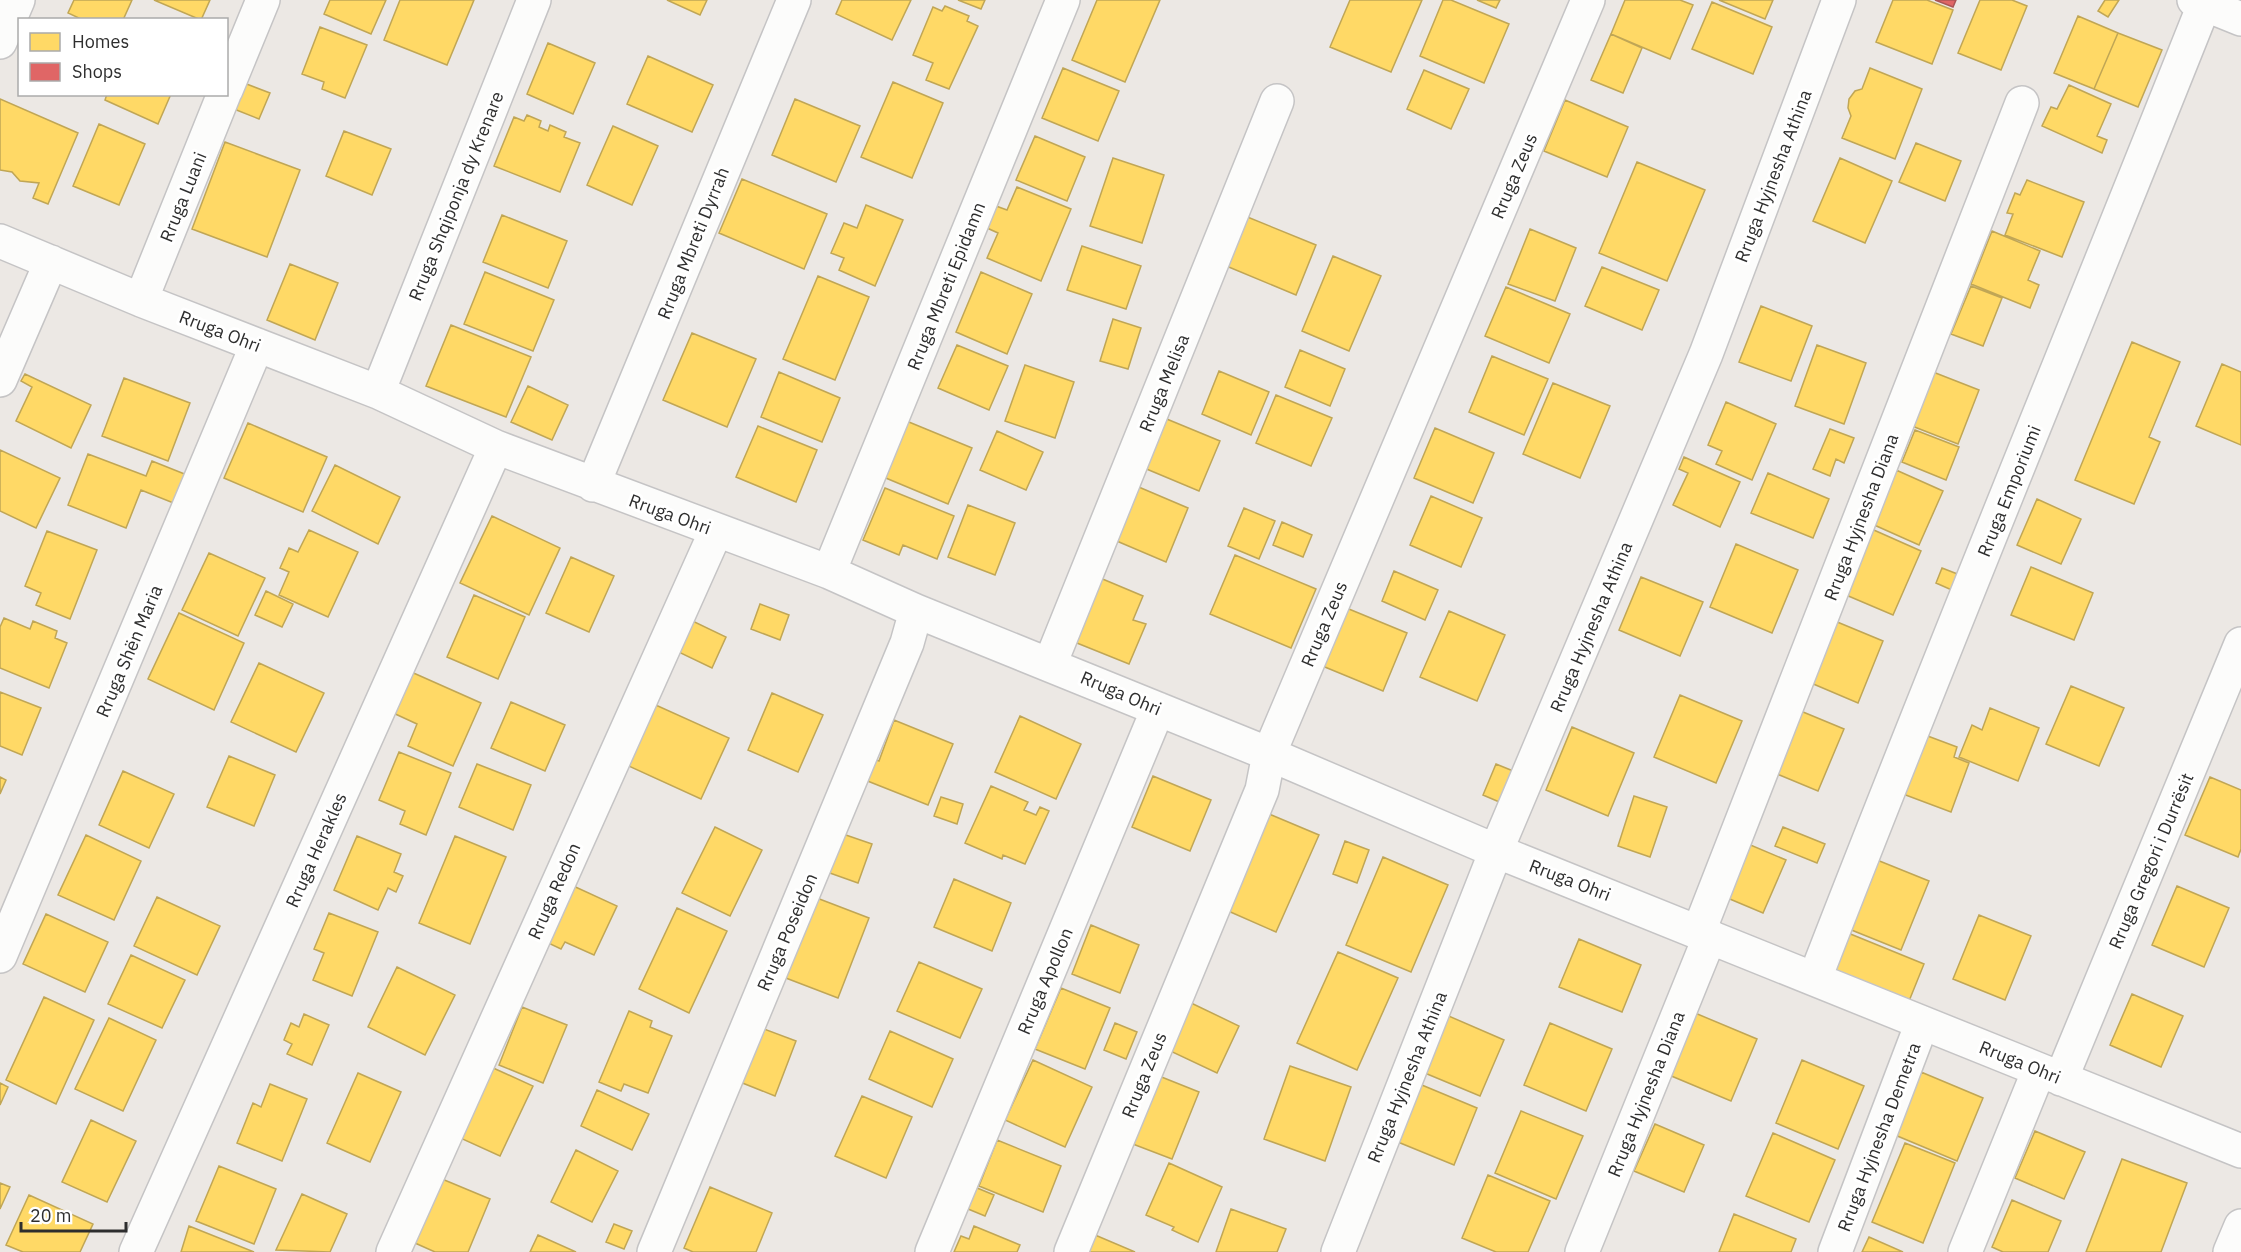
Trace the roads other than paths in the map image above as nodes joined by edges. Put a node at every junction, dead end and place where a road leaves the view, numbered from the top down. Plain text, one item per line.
1 (18, 0) edge
2 (263, 0) edge
3 (534, 0) edge
4 (794, 0) edge
5 (1063, 0) edge
6 (1588, 0) edge
7 (1839, 0) edge
8 (2199, 2) edge
9 (2241, 19) edge
10 (0, 42) edge
11 (228, 85) edge
12 (223, 96) edge
13 (1277, 101) dead end
14 (2022, 103) dead end
15 (0, 241) edge
16 (51, 262) junction
17 (141, 300) junction
18 (257, 345) junction
19 (0, 380) edge
20 (378, 392) junction
21 (496, 447) junction
22 (593, 485) junction
23 (716, 531) junction
24 (829, 572) junction
25 (916, 611) junction
26 (2241, 644) edge
27 (1050, 664) junction
28 (1158, 709) junction
29 (1269, 754) junction
30 (1496, 851) junction
31 (1705, 933) junction
32 (0, 956) edge
33 (1815, 978) junction
34 (1923, 1023) junction
35 (2050, 1074) junction
36 (2241, 1151) edge
37 (2241, 1226) edge
38 (136, 1252) edge
39 (393, 1252) edge
40 (654, 1252) edge
41 (932, 1252) edge
42 (1071, 1252) edge
43 (1338, 1252) edge
44 (1582, 1252) edge
45 (1835, 1252) edge
46 (1965, 1252) edge
47 (2230, 1252) edge

1 - 10 street
2 - 11 street
3 - 20 street, Rruga Shqiponja dy Krenare
4 - 22 street, Rruga Mbreti Dyrrah
5 - 24 street, Rruga Mbreti Epidamn
6 - 29 street, Rruga Zeus
7 - 30 street, Rruga Hyjnesha Athina
8 - 9 street
8 - 33 street, Rruga Emporiumi
12 - 17 street, Rruga Luani
13 - 27 street, Rruga Melisa
14 - 31 street, Rruga Hyjnesha Diana
15 - 16 street, Rruga Ohri
16 - 17 street, Rruga Ohri
16 - 19 street
17 - 18 street, Rruga Ohri
18 - 20 street, Rruga Ohri
18 - 32 street, Rruga Shën Maria
20 - 21 street, Rruga Ohri
21 - 22 street, Rruga Ohri
21 - 38 street, Rruga Herakles
22 - 23 street, Rruga Ohri
23 - 24 street, Rruga Ohri
23 - 39 street, Rruga Redon
24 - 25 street, Rruga Ohri
25 - 27 street, Rruga Ohri
25 - 40 street, Rruga Poseidon
26 - 35 street, Rruga Gregori i Durrësit
27 - 28 street, Rruga Ohri
28 - 29 street, Rruga Ohri
28 - 41 street, Rruga Apollon
29 - 30 street, Rruga Ohri
29 - 42 street, Rruga Zeus
30 - 31 street, Rruga Ohri
30 - 43 street, Rruga Hyjnesha Athina
31 - 33 street, Rruga Ohri
31 - 44 street, Rruga Hyjnesha Diana
33 - 34 street, Rruga Ohri
34 - 35 street, Rruga Ohri
34 - 45 street, Rruga Hyjnesha Demetra
35 - 36 street, Rruga Ohri
35 - 46 street, Rruga Gregori i Durrësit
37 - 47 street

